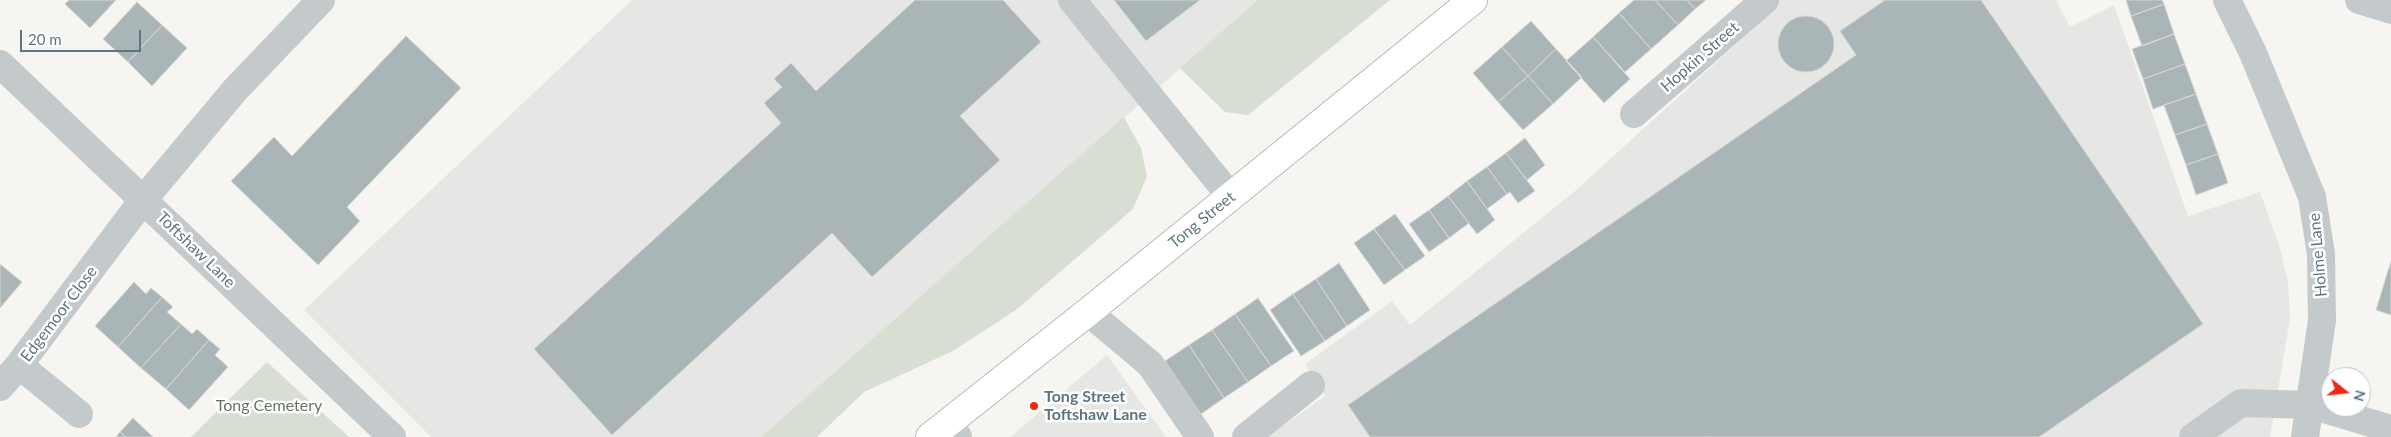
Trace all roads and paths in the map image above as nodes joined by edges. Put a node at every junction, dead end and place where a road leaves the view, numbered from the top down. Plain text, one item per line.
1 (321, 0) edge
2 (1072, 0) edge
3 (1473, 0) edge
4 (1765, 0) edge
5 (2228, 0) edge
6 (2359, 0) edge
7 (2391, 10) edge
8 (0, 64) edge
9 (1634, 114) dead end
10 (1231, 196) junction
11 (143, 200) junction
12 (1088, 312) junction
13 (19, 365) junction
14 (1311, 385) dead end
15 (0, 387) edge
16 (2311, 405) junction
17 (79, 414) dead end
18 (2391, 429) edge
19 (946, 432) edge
20 (392, 437) edge
21 (1200, 437) edge
22 (1246, 437) edge
23 (2193, 437) edge
24 (2305, 437) edge

1 - 11 street, Edgemoor Close
2 - 10 street
3 - 10 highway, Tong Street
4 - 9 street, Hopkin Street
5 - 16 street, Holme Lane
6 - 7 street
8 - 11 street, Toftshaw Lane
10 - 12 highway, Tong Street
11 - 13 street, Edgemoor Close
11 - 20 street, Toftshaw Lane
12 - 19 highway, Tong Street
12 - 21 street
13 - 15 street
13 - 17 street, Edgemoor Close
14 - 22 street
16 - 18 street
16 - 23 street
16 - 24 street, Holme Lane

